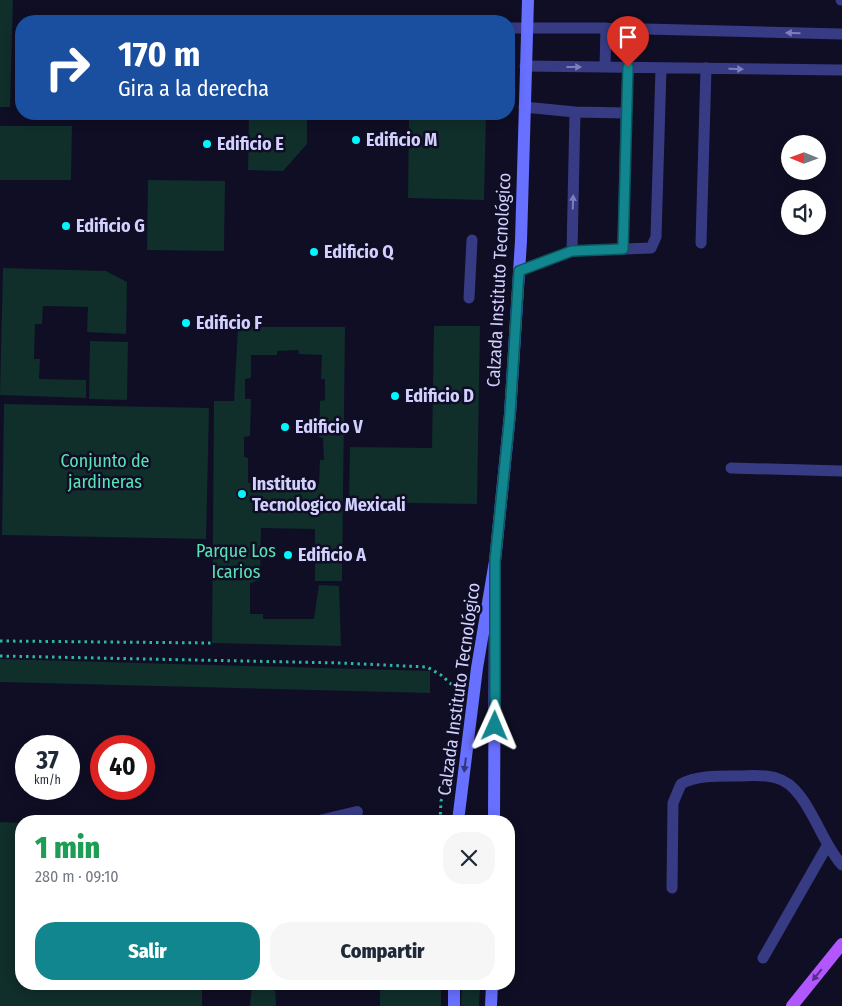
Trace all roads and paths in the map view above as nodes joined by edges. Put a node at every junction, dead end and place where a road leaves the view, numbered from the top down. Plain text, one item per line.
1 (528, 0) edge
2 (515, 28) edge
3 (527, 28) junction
4 (606, 28) junction
5 (842, 34) edge
6 (525, 66) junction
7 (605, 67) junction
8 (628, 67) junction
9 (661, 68) junction
10 (706, 68) junction
11 (842, 70) edge
12 (524, 107) junction
13 (574, 112) junction
14 (626, 113) junction
15 (472, 240) dead end
16 (701, 243) dead end
17 (623, 249) junction
18 (572, 251) junction
19 (519, 271) junction
20 (469, 298) dead end
21 (731, 468) dead end
22 (842, 471) edge
23 (495, 561) junction
24 (0, 641) edge
25 (212, 643) dead end
26 (0, 656) edge
27 (462, 697) dead end
28 (447, 787) dead end
29 (357, 812) dead end
30 (337, 815) edge
31 (440, 815) edge
32 (459, 815) edge
33 (494, 815) edge
34 (827, 846) junction
35 (842, 865) edge
36 (672, 888) dead end
37 (842, 944) edge
38 (762, 958) dead end
39 (454, 990) edge
40 (492, 990) edge
41 (454, 1006) edge
42 (491, 1006) edge
43 (792, 1006) edge

1 - 3 street, Calzada Instituto Tecnológico
2 - 3 lane
3 - 4 lane
3 - 6 street, Calzada Instituto Tecnológico
5 -> 4 lane
4 - 7 lane
6 -> 7 lane
6 - 12 street, Calzada Instituto Tecnológico
7 - 8 lane
8 - 9 lane
8 - 14 lane
9 - 10 lane
9 - 17 lane
10 -> 11 lane
10 - 16 lane
12 - 13 lane
12 - 19 street, Calzada Instituto Tecnológico
13 - 14 lane
18 -> 13 lane
14 - 17 lane
15 - 20 lane
17 - 18 lane
18 - 19 lane
19 - 23 street, Calzada Instituto Tecnológico
21 - 22 lane
23 -> 32 street, Calzada Instituto Tecnológico
23 - 33 street, Calzada Instituto Tecnológico
24 - 25 path
26 - 27 path
28 - 31 path
29 - 30 street
34 - 35 lane
34 - 36 lane
34 - 38 lane
37 -> 43 main road
39 - 41 street
40 - 42 street

